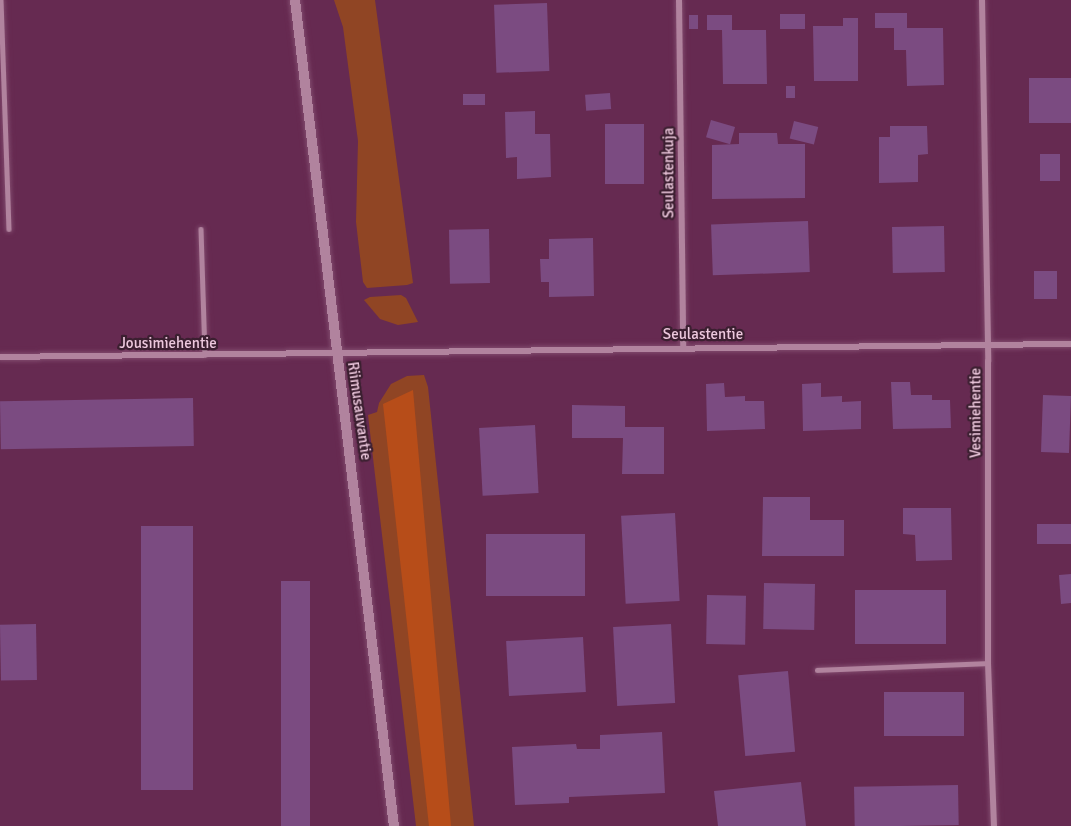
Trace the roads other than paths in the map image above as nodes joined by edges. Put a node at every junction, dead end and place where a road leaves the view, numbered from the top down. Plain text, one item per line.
1 (1, 0) edge
2 (295, 0) edge
3 (679, 0) edge
4 (982, 0) edge
5 (9, 229) dead end
6 (201, 229) dead end
7 (1071, 344) edge
8 (987, 345) junction
9 (683, 347) junction
10 (336, 354) junction
11 (205, 355) junction
12 (0, 357) edge
13 (988, 663) junction
14 (817, 670) dead end
15 (394, 826) edge
16 (994, 826) edge

1 - 5 lane
2 - 10 street, Riimusauvantie
3 - 9 street, Seulastenkuja
4 - 8 street, Vesimiehentie
6 - 11 lane
7 - 8 street, Seulastentie
8 - 9 street, Seulastentie
8 - 13 street, Vesimiehentie
9 - 10 street, Seulastentie
10 - 11 street, Jousimiehentie
10 - 15 street, Riimusauvantie
11 - 12 street, Jousimiehentie
13 - 14 lane
13 - 16 street, Vesimiehentie

